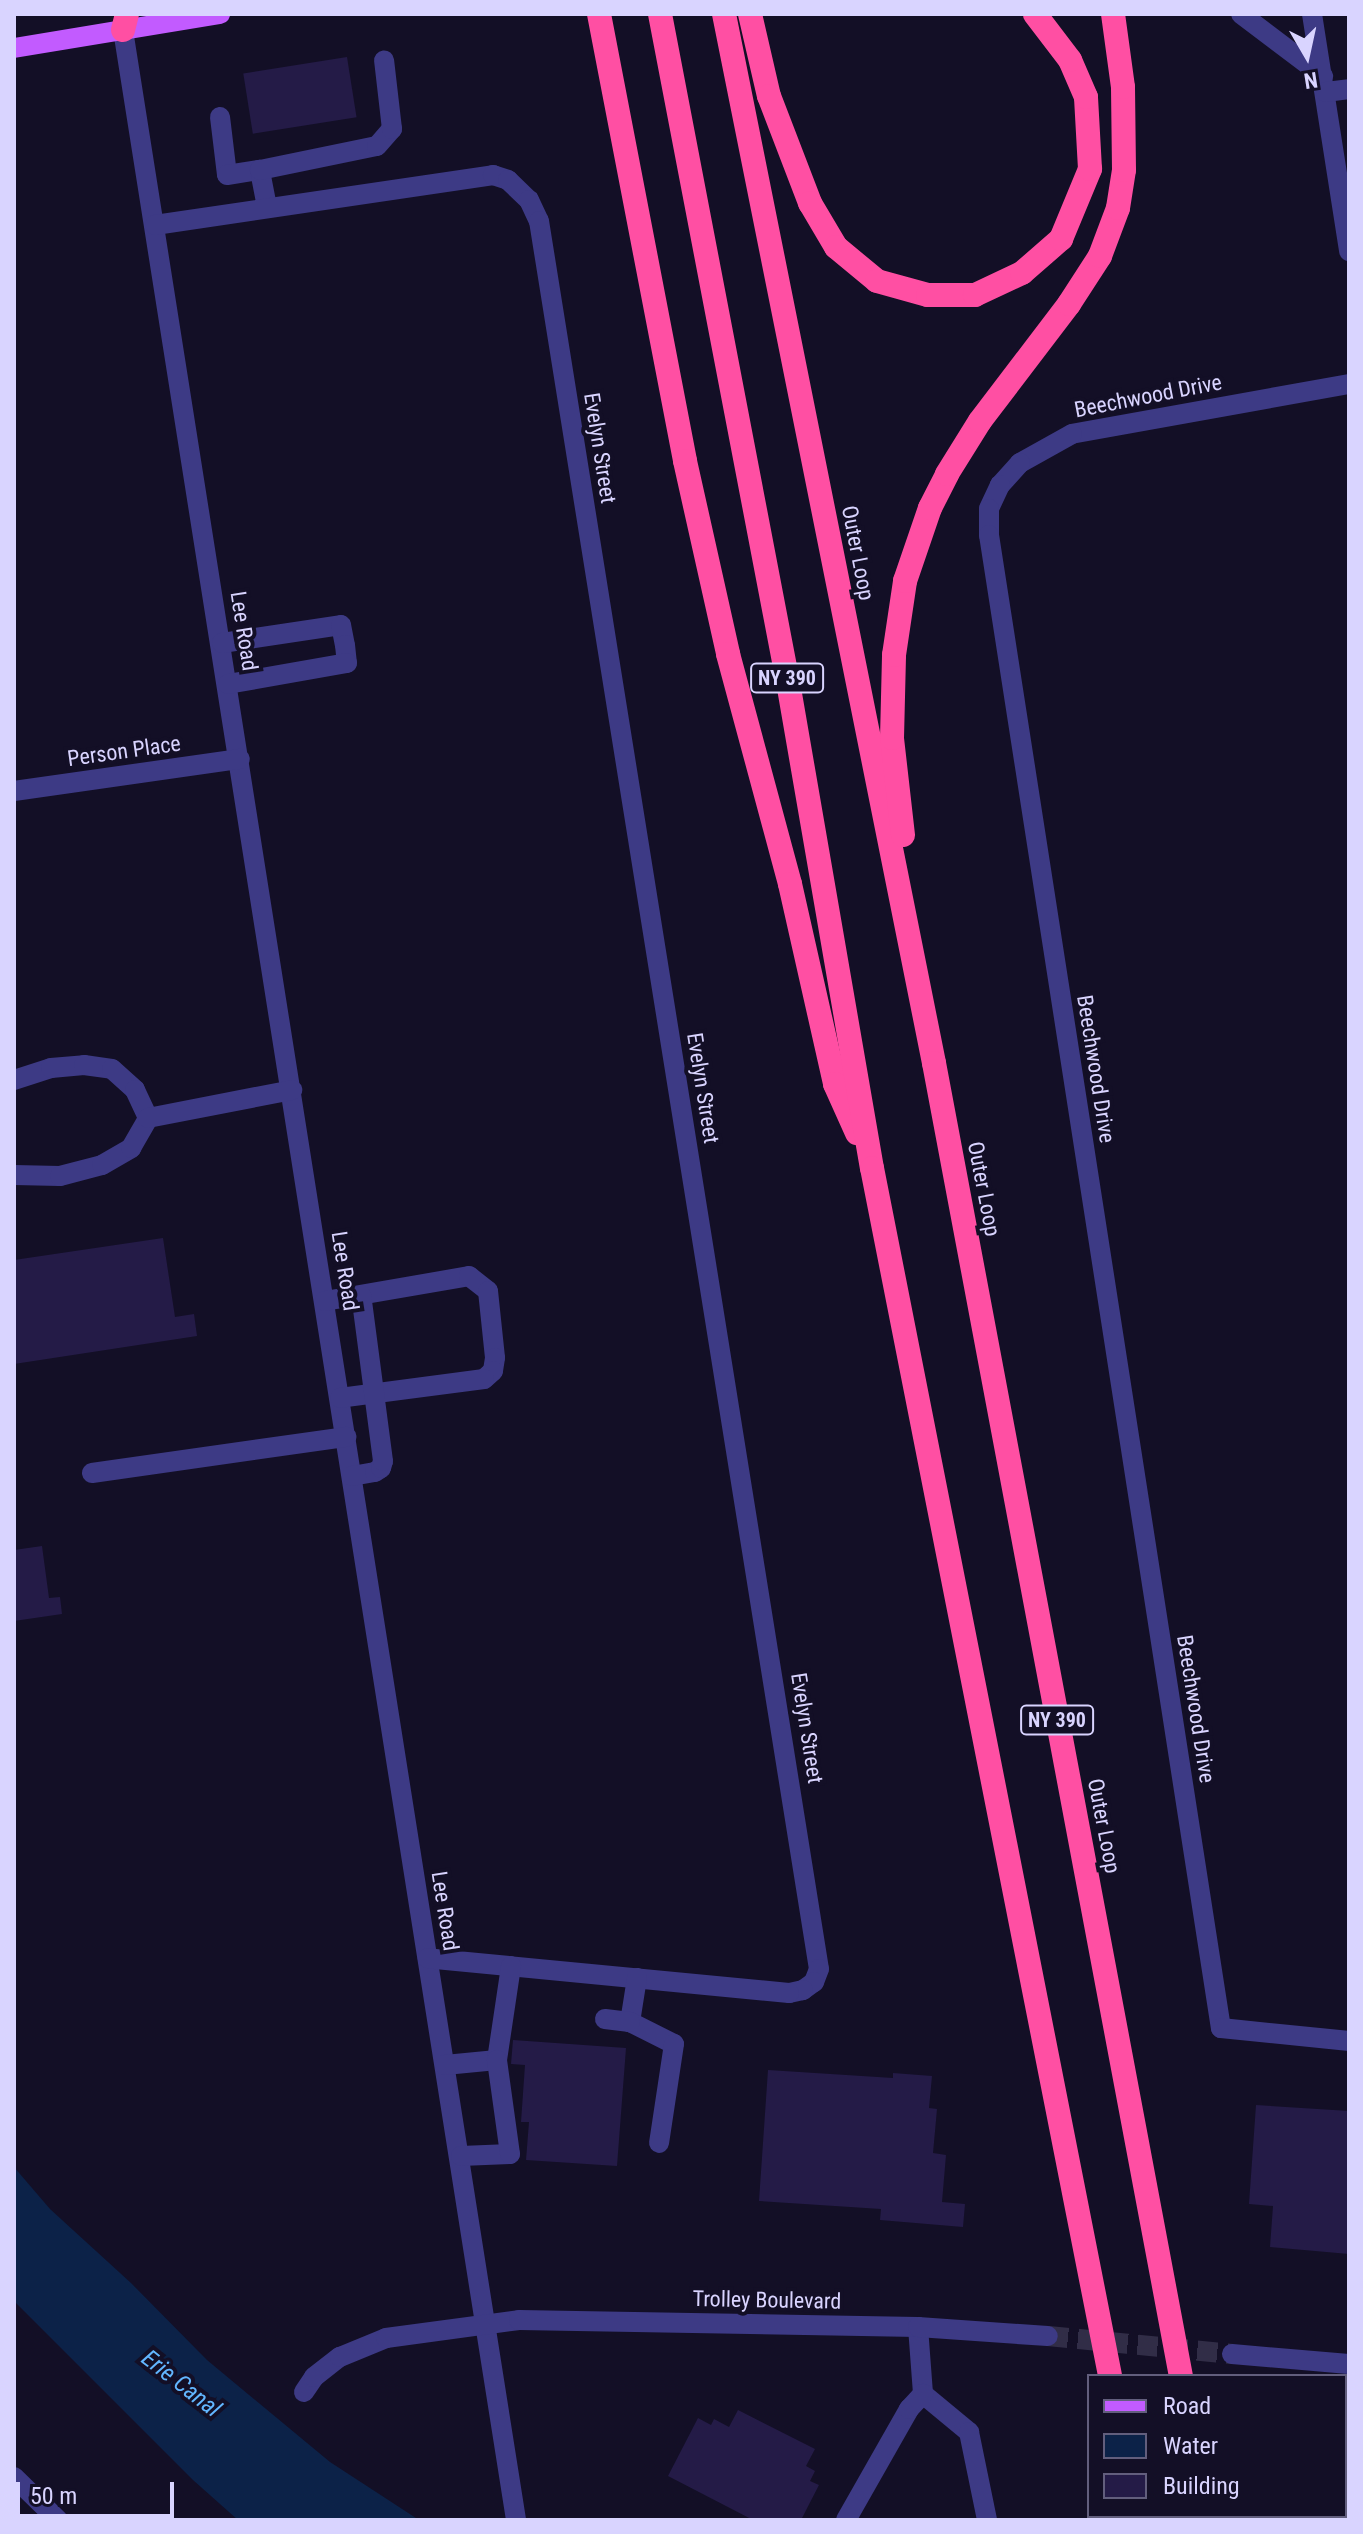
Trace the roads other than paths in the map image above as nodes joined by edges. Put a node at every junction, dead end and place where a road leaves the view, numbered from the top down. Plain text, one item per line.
1 (220, 14) edge
2 (599, 14) edge
3 (660, 14) edge
4 (724, 14) edge
5 (750, 14) edge
6 (1035, 14) edge
7 (1113, 14) edge
8 (1241, 14) edge
9 (1312, 14) edge
10 (123, 19) edge
11 (14, 48) edge
12 (384, 60) dead end
13 (1324, 84) junction
14 (1349, 89) edge
15 (769, 96) junction
16 (220, 117) dead end
17 (752, 158) junction
18 (260, 170) junction
19 (267, 207) junction
20 (155, 225) junction
21 (1349, 251) edge
22 (1349, 384) edge
23 (222, 643) junction
24 (228, 684) junction
25 (240, 759) junction
26 (14, 791) edge
27 (934, 1063) junction
28 (14, 1080) edge
29 (292, 1090) junction
30 (148, 1118) junction
31 (872, 1168) junction
32 (14, 1175) edge
33 (361, 1295) junction
34 (325, 1301) junction
35 (375, 1393) junction
36 (340, 1398) junction
37 (346, 1437) junction
38 (92, 1473) dead end
39 (352, 1476) junction
40 (428, 1958) junction
41 (511, 1966) junction
42 (637, 1978) junction
43 (605, 2019) dead end
44 (630, 2022) junction
45 (1349, 2041) edge
46 (497, 2060) junction
47 (445, 2065) junction
48 (659, 2143) dead end
49 (461, 2156) junction
50 (485, 2323) junction
51 (918, 2327) junction
52 (1048, 2336) tunnel mouth
53 (1232, 2354) tunnel mouth
54 (1349, 2364) edge
55 (1110, 2374) edge
56 (1181, 2374) edge
57 (304, 2392) dead end
58 (923, 2394) junction
59 (14, 2477) edge
60 (58, 2520) edge
61 (516, 2520) edge
62 (846, 2520) edge
63 (987, 2520) edge

1 - 10 main road
2 - 31 highway
3 - 31 highway, NY 390
4 - 17 highway, Outer Loop / NY 390
5 - 15 highway
6 - 15 highway
7 - 27 highway
8 - 13 street
9 - 13 street
10 - 11 main road
10 - 20 street, Lee Road
12 - 18 street
13 - 14 street
13 - 21 street
15 - 17 highway
16 - 18 street
17 - 27 highway, Outer Loop / NY 390
18 - 19 street
19 - 20 street, Evelyn Street
19 - 42 street, Evelyn Street
20 - 23 street, Lee Road
22 - 45 street, Beechwood Drive
23 - 24 street, Lee Road
23 - 24 street
24 - 25 street, Lee Road
25 - 26 street, Person Place
25 - 29 street, Lee Road
27 - 56 highway, Outer Loop / NY 390
28 - 30 street
29 - 30 street
29 - 34 street, Lee Road
30 - 32 street
31 - 55 highway, NY 390
33 - 34 street
33 - 35 street
33 - 35 street
34 - 36 street, Lee Road
35 - 36 street
35 - 39 street
36 - 37 street, Lee Road
37 - 38 street
37 - 39 street, Lee Road
39 - 40 street, Lee Road
40 - 41 street, Evelyn Street
40 - 47 street, Lee Road
41 - 42 street, Evelyn Street
41 - 46 street
42 - 44 street
43 - 44 street
44 - 48 street
46 - 47 street
46 - 49 street
47 - 49 street, Lee Road
49 - 50 street, Lee Road
50 - 51 street, Trolley Boulevard
50 - 57 street, Trolley Boulevard
50 - 61 street, Lee Road
51 - 52 street, Trolley Boulevard
51 - 58 street
53 - 54 street
58 - 62 street
58 - 63 street
59 - 60 street

